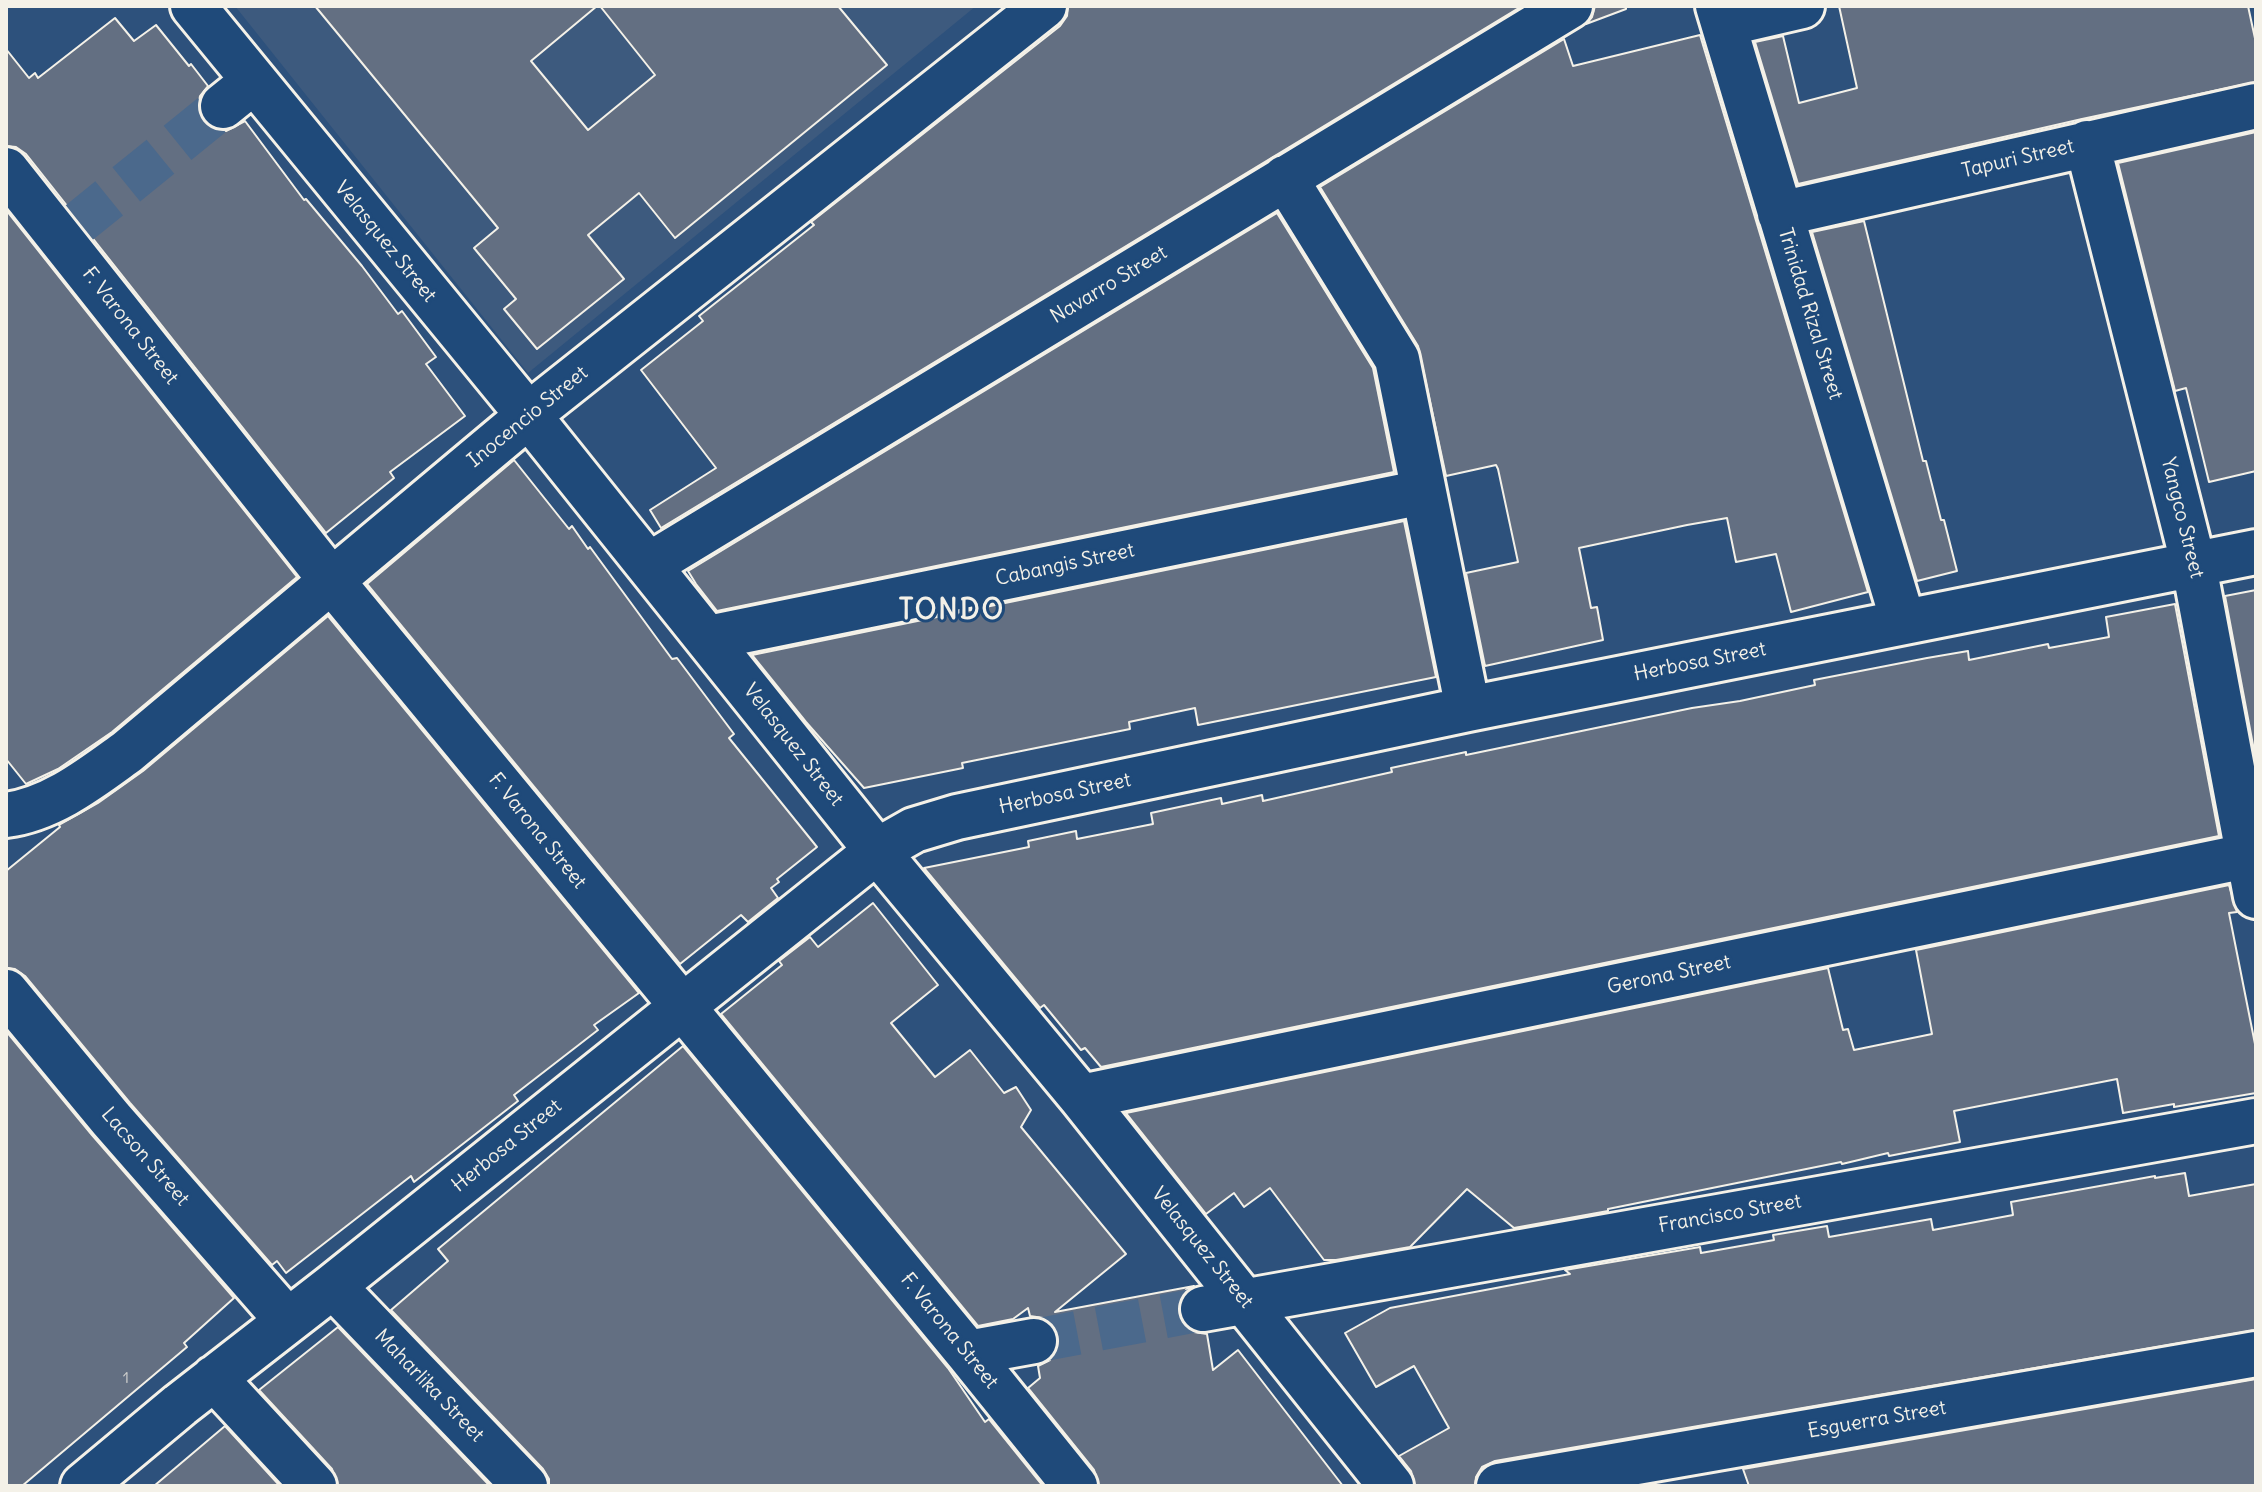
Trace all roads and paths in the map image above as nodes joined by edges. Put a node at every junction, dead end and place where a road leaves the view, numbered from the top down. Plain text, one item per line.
1 (193, 6) edge
2 (1044, 6) edge
3 (1570, 6) edge
4 (1802, 6) edge
5 (1721, 15) edge
6 (2256, 106) edge
7 (2087, 143) junction
8 (6, 170) edge
9 (1285, 178) junction
10 (1780, 214) junction
11 (529, 416) junction
12 (1423, 492) junction
13 (2256, 552) edge
14 (649, 565) junction
15 (2194, 566) junction
16 (331, 580) junction
17 (1903, 621) junction
18 (708, 638) junction
19 (1468, 709) junction
20 (6, 815) edge
21 (877, 851) junction
22 (2253, 868) edge
23 (6, 992) edge
24 (681, 1006) junction
25 (1081, 1097) junction
26 (2256, 1121) edge
27 (333, 1286) junction
28 (1224, 1305) junction
29 (287, 1320) junction
30 (1034, 1341) tunnel mouth
31 (968, 1353) junction
32 (2256, 1354) edge
33 (214, 1378) junction
34 (83, 1486) edge
35 (314, 1486) edge
36 (525, 1486) edge
37 (1075, 1486) edge
38 (1391, 1486) edge
39 (1499, 1486) edge

1 - 11 street, Velasquez Street
2 - 11 street, Inocencio Street
3 - 9 street, Navarro Street
4 - 5 street
5 - 10 street, Trinidad Rizal Street
6 - 7 street, Tapuri Street
7 - 10 street, Tapuri Street
7 - 15 street, Yangco Street
8 - 16 street, F. Varona Street
9 - 12 street
9 - 14 street, Navarro Street
10 - 17 street, Trinidad Rizal Street
11 - 14 street, Velasquez Street
11 - 16 street, Inocencio Street
12 - 18 street, Cabangis Street
12 - 19 street
13 - 15 street, Herbosa Street
14 - 18 street, Velasquez Street
15 - 17 street, Herbosa Street
15 - 22 street, Yangco Street
16 - 20 street, Inocencio Street
16 - 24 street, F. Varona Street
17 - 19 street, Herbosa Street
18 - 21 street, Velasquez Street
19 - 21 street, Herbosa Street
21 - 24 street, Herbosa Street
21 - 25 street, Velasquez Street
22 - 25 street, Gerona Street
23 - 29 street, Lacson Street
24 - 27 street, Herbosa Street
24 - 31 street, F. Varona Street
25 - 28 street, Velasquez Street
26 - 28 street, Francisco Street
27 - 29 street, Herbosa Street
27 - 36 street, Maharlika Street
28 - 38 street, Velasquez Street
29 - 33 street, Herbosa Street
30 - 31 street
31 - 37 street, F. Varona Street
32 - 39 street, Esguerra Street
33 - 34 street, Herbosa Street
33 - 35 street

